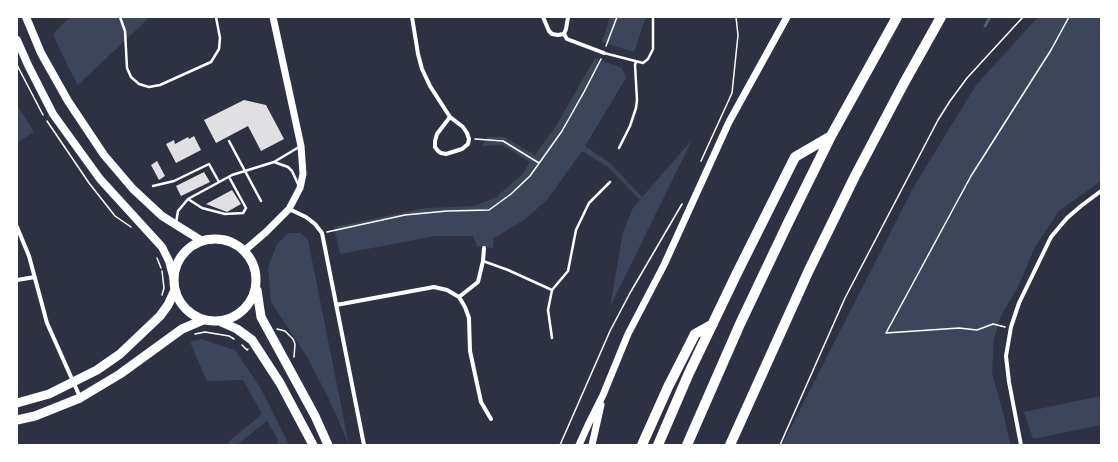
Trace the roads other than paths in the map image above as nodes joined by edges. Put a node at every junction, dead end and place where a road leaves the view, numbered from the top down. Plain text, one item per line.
1 (26, 17) edge
2 (120, 17) edge
3 (216, 17) edge
4 (273, 17) edge
5 (412, 17) edge
6 (543, 17) edge
7 (568, 17) edge
8 (653, 17) edge
9 (787, 17) edge
10 (897, 17) edge
11 (941, 17) edge
12 (564, 34) junction
13 (17, 40) edge
14 (604, 53) joint
15 (636, 62) junction
16 (450, 117) junction
17 (831, 136) junction
18 (229, 141) dead end
19 (302, 146) junction
20 (619, 148) dead end
21 (274, 162) junction
22 (246, 172) junction
23 (229, 177) junction
24 (219, 182) junction
25 (610, 182) dead end
26 (153, 186) dead end
27 (300, 188) junction
28 (1101, 191) edge
29 (188, 198) junction
30 (261, 201) dead end
31 (289, 209) junction
32 (175, 225) junction
33 (17, 227) edge
34 (202, 241) junction
35 (484, 248) dead end
36 (244, 250) junction
37 (483, 261) junction
38 (34, 277) junction
39 (17, 280) edge
40 (174, 280) junction
41 (256, 285) junction
42 (175, 290) junction
43 (552, 290) junction
44 (459, 297) junction
45 (336, 305) junction
46 (203, 320) junction
47 (219, 321) junction
48 (713, 324) junction
49 (552, 338) dead end
50 (74, 383) junction
51 (603, 395) junction
52 (80, 398) junction
53 (17, 403) edge
54 (491, 419) dead end
55 (17, 420) edge
56 (314, 445) edge
57 (328, 445) edge
58 (364, 445) edge
59 (579, 445) edge
60 (592, 445) edge
61 (642, 445) edge
62 (658, 445) edge
63 (687, 445) edge
64 (730, 445) edge
65 (1021, 445) edge

1 - 32 main road
2 - 3 lane
4 - 19 street
5 - 16 street
6 - 12 street
7 - 12 street
8 - 15 lane
9 - 51 street
10 - 17 highway
11 - 64 highway
12 - 14 street
13 - 40 main road
14 - 15 lane
15 - 20 lane
16 - 16 street
17 - 48 highway
17 - 63 highway
18 - 22 lane
19 - 21 lane
19 - 27 street
21 - 22 lane
21 - 27 lane
22 - 23 lane
22 - 30 lane
23 - 24 lane
23 - 29 lane
24 - 26 lane
24 - 29 lane
25 - 43 lane
27 - 31 street
28 - 65 street
29 - 32 lane
31 - 36 street
31 - 45 street
32 - 34 main road
33 - 38 street
34 - 36 main road
34 - 40 main road
35 - 37 street
36 - 41 main road
37 - 43 lane
37 - 44 street
38 - 39 street
38 - 50 street
40 - 42 main road
41 - 47 main road
41 - 57 main road
42 - 46 main road
42 - 50 main road
43 - 49 lane
44 - 45 street
44 - 54 street
45 - 58 street
46 - 47 main road
46 - 52 main road
47 - 56 main road
48 - 61 highway
48 - 62 highway
50 - 52 street
50 - 53 main road
51 - 59 street
51 - 60 street
52 - 55 main road

